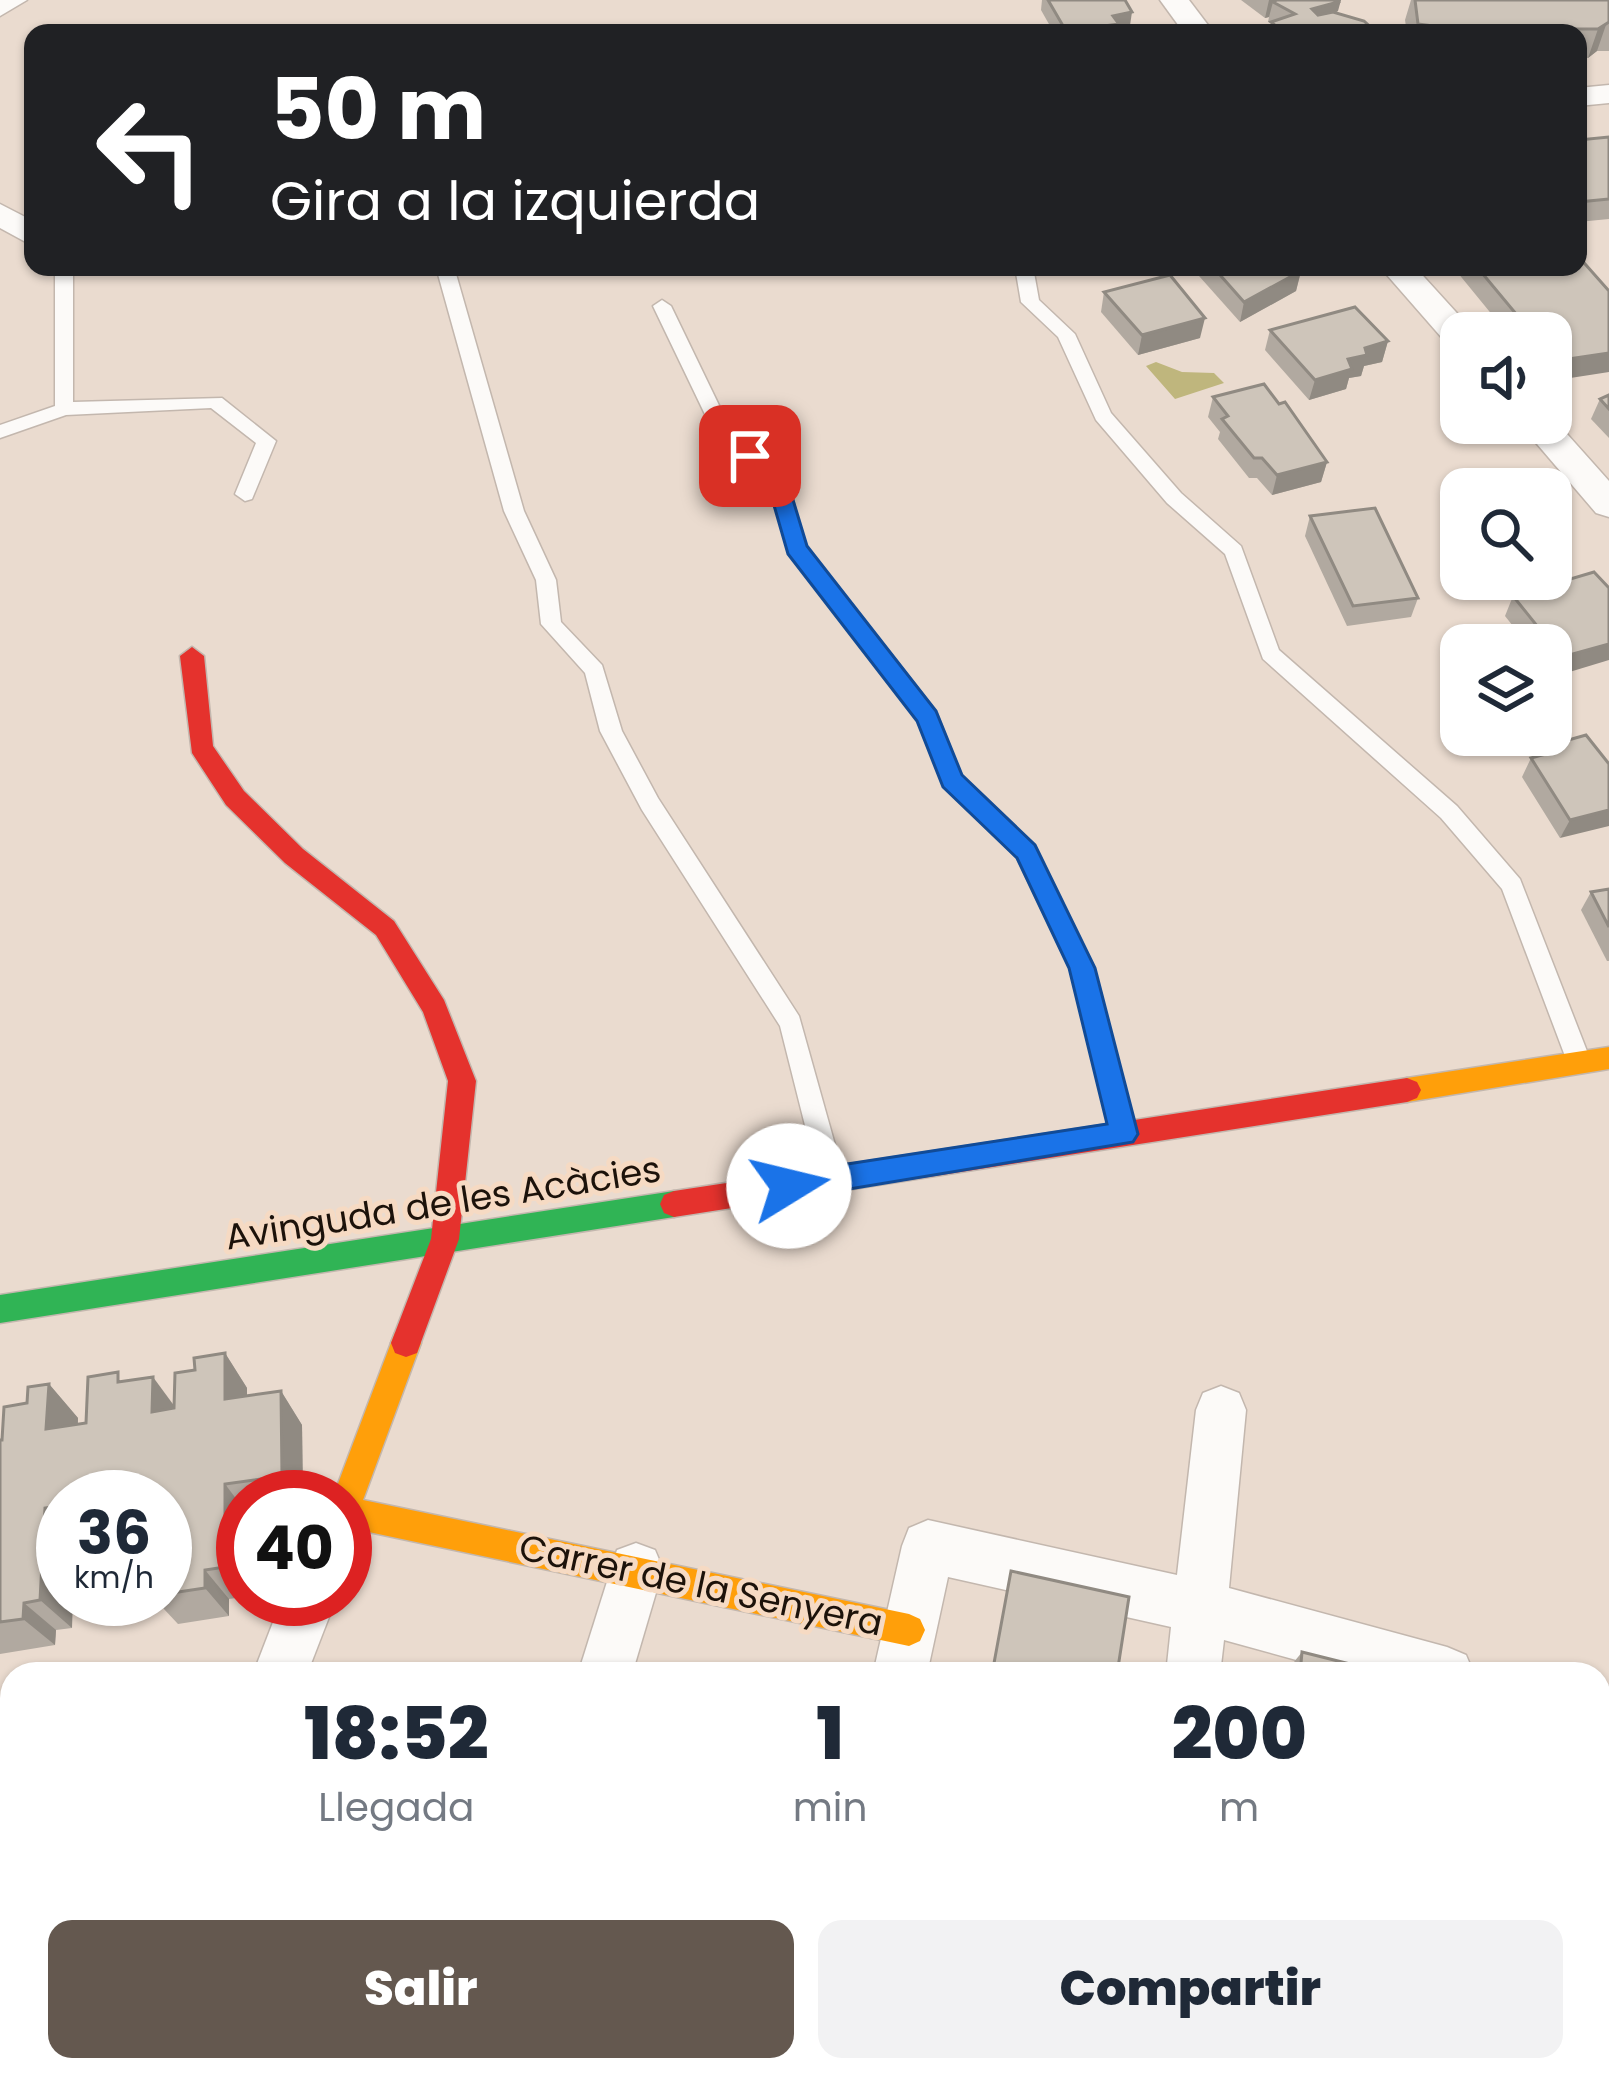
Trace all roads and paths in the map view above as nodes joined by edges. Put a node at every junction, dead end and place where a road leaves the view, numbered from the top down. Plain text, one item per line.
1 (13, 0) edge
2 (1174, 0) edge
3 (0, 7) edge
4 (1192, 24) edge
5 (64, 276) edge
6 (448, 276) edge
7 (1026, 276) edge
8 (1405, 276) edge
9 (662, 306) dead end
10 (1440, 315) edge
11 (64, 409) junction
12 (0, 432) edge
13 (1556, 444) edge
14 (245, 494) dead end
15 (1609, 504) edge
16 (192, 656) dead end
17 (1609, 1058) edge
18 (1580, 1064) junction
19 (1124, 1134) junction
20 (832, 1179) junction
21 (445, 1239) junction
22 (0, 1309) edge
23 (1221, 1410) dead end
24 (359, 1470) edge
25 (372, 1515) edge
26 (636, 1569) junction
27 (1202, 1607) junction
28 (299, 1626) edge
29 (904, 1652) edge
30 (285, 1662) edge
31 (609, 1662) edge
32 (1195, 1662) edge
33 (1403, 1662) edge

1 - 3 street
2 - 4 street
5 - 11 lane
6 - 20 lane
7 - 18 lane
8 - 10 street
9 - 19 lane
11 - 12 lane
11 - 14 lane
13 - 15 street
16 - 21 street
17 - 18 street, Avinguda de les Acàcies
18 - 19 street, Avinguda de les Acàcies
19 - 20 street, Avinguda de les Acàcies
20 - 21 street, Avinguda de les Acàcies
21 - 22 street, Avinguda de les Acàcies
21 - 24 street
23 - 27 street
25 - 26 street, Carrer de la Senyera
26 - 29 street, Carrer de la Senyera
26 - 31 street
27 - 29 street, Carrer de la Senyera
27 - 32 street
27 - 33 street
28 - 30 street

